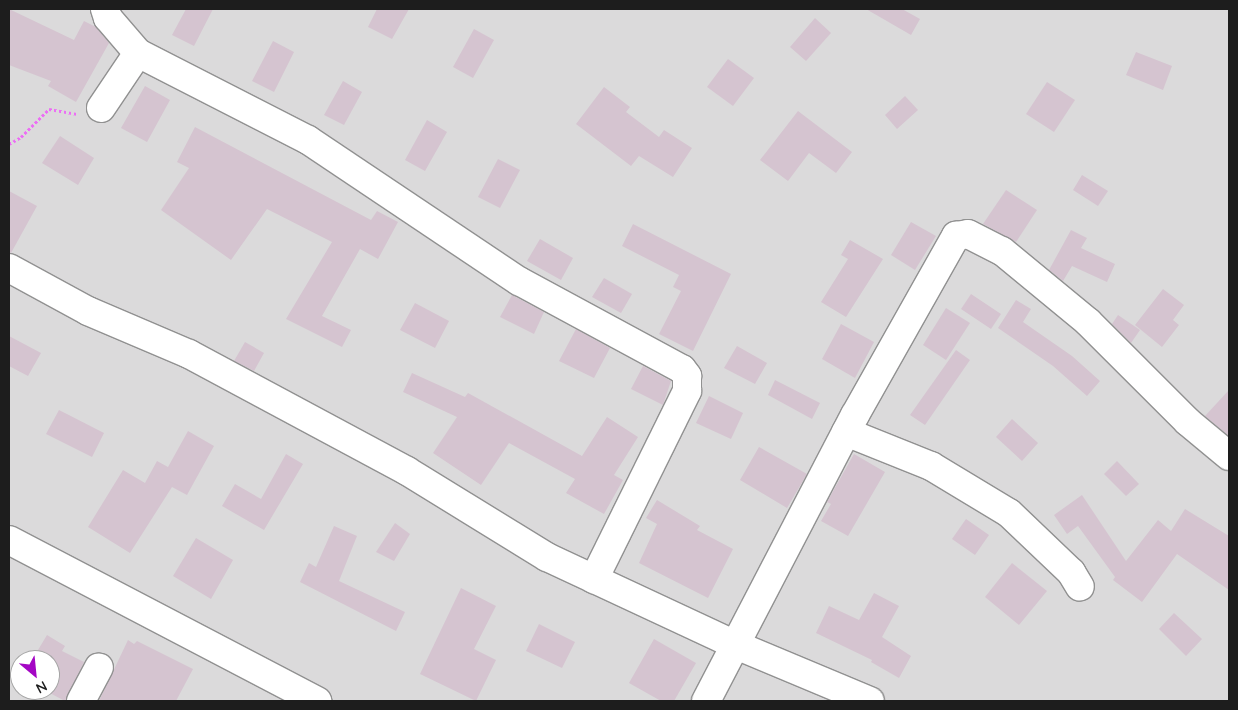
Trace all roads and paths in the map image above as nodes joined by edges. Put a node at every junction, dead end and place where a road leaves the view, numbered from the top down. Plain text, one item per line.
1 (105, 9) edge
2 (138, 53) junction
3 (101, 108) joint
4 (9, 144) edge
5 (9, 268) edge
6 (846, 432) junction
7 (1229, 456) edge
8 (9, 540) edge
9 (594, 579) junction
10 (1080, 588) dead end
11 (736, 645) junction
12 (99, 668) dead end
13 (81, 701) edge
14 (317, 701) edge
15 (706, 701) edge
16 (870, 701) edge

1 - 2 street
2 - 3 street
2 - 9 street
3 - 4 path
5 - 9 street
6 - 7 street
6 - 10 street
6 - 11 street
8 - 14 street
9 - 11 street
11 - 15 street
11 - 16 street
12 - 13 street

